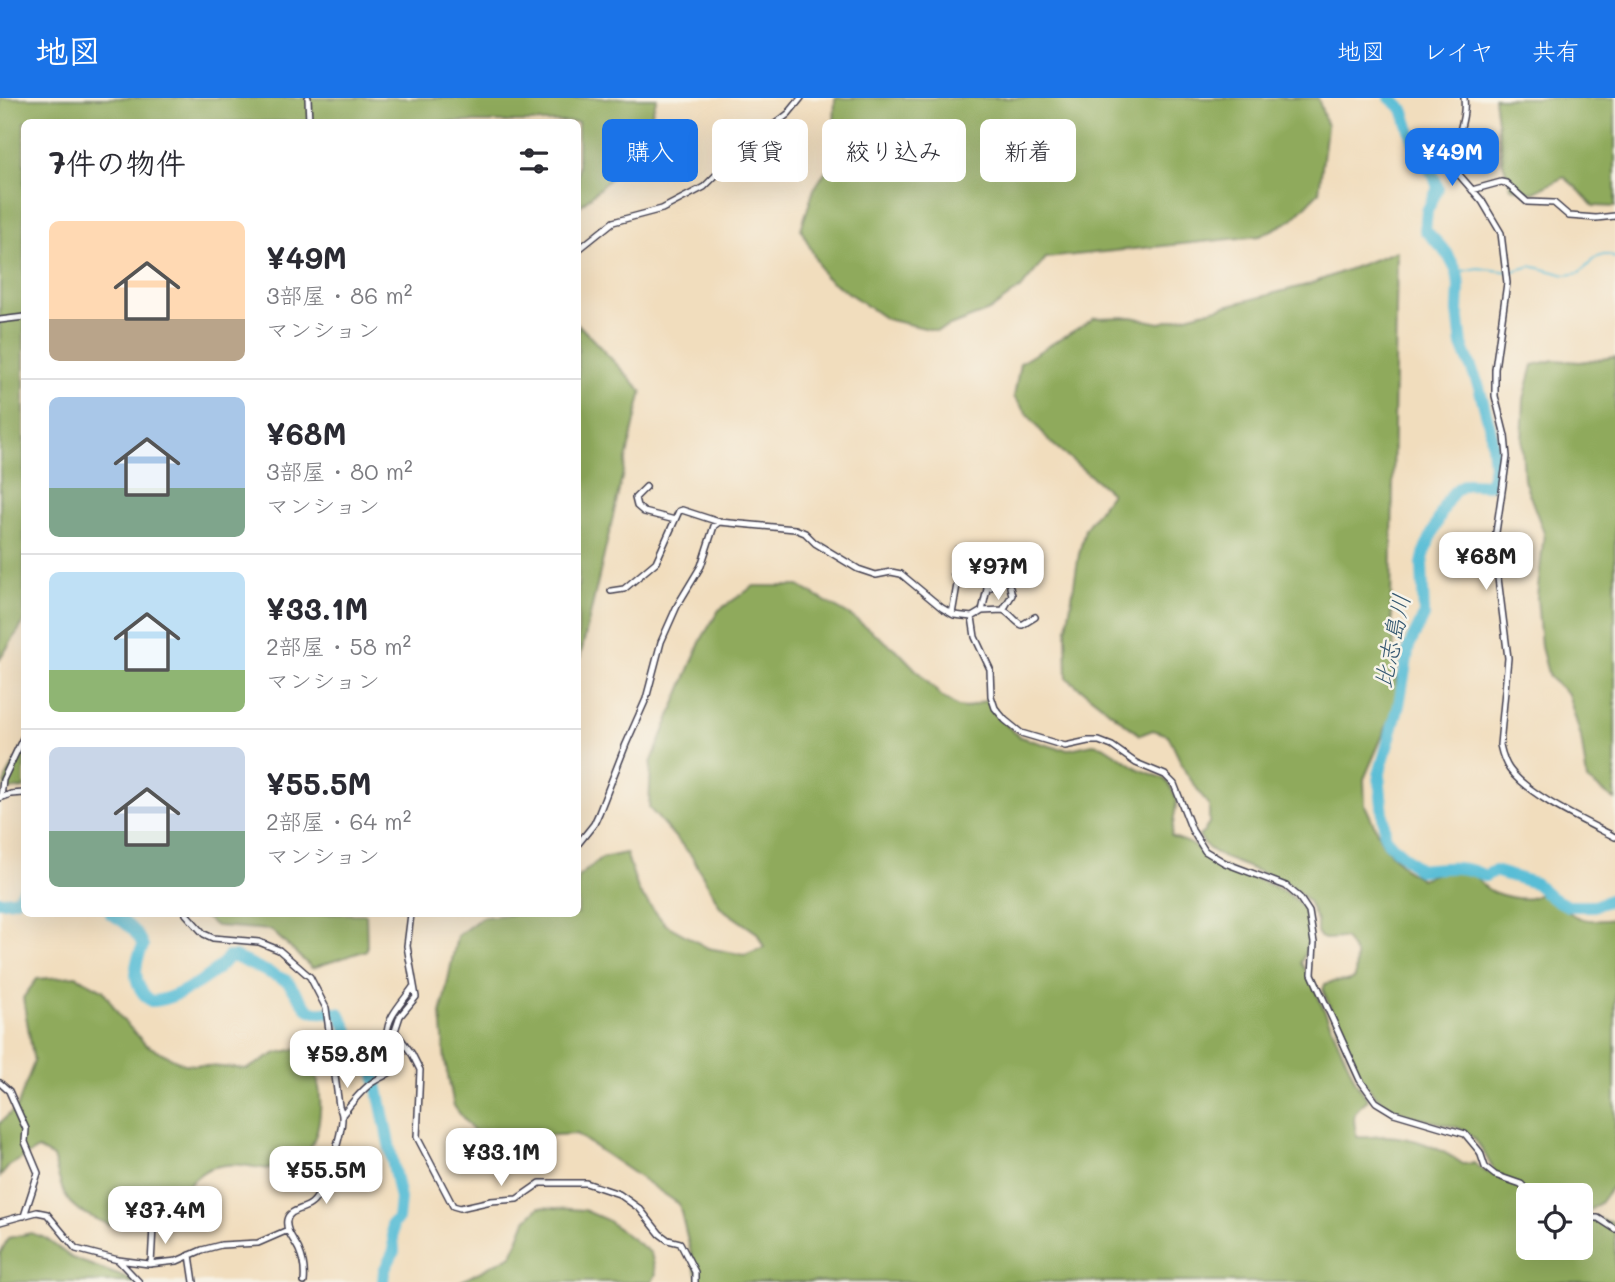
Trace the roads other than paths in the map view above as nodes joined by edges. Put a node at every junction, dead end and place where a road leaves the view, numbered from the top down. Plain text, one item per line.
1 (308, 98) edge
2 (801, 98) edge
3 (1464, 98) edge
4 (309, 119) edge
5 (1472, 190) junction
6 (1615, 216) edge
7 (581, 248) edge
8 (21, 317) edge
9 (0, 320) edge
10 (646, 487) dead end
11 (675, 520) junction
12 (719, 522) junction
13 (958, 549) dead end
14 (954, 574) dead end
15 (1019, 574) dead end
16 (1010, 587) dead end
17 (987, 589) junction
18 (611, 591) dead end
19 (1003, 610) junction
20 (982, 611) junction
21 (952, 614) junction
22 (972, 617) junction
23 (1035, 617) dead end
24 (21, 742) edge
25 (21, 793) edge
26 (0, 798) edge
27 (1615, 838) edge
28 (581, 840) edge
29 (189, 917) edge
30 (411, 917) edge
31 (413, 987) junction
32 (0, 1083) edge
33 (342, 1115) junction
34 (1518, 1183) edge
35 (24, 1216) junction
36 (1593, 1218) edge
37 (0, 1222) edge
38 (153, 1227) dead end
39 (1615, 1229) edge
40 (288, 1230) junction
41 (190, 1255) junction
42 (118, 1260) junction
43 (151, 1264) junction
44 (139, 1282) edge
45 (194, 1282) edge
46 (304, 1282) edge
47 (695, 1282) edge

1 - 4 street
2 - 7 street
3 - 5 street
5 - 6 street
5 - 27 street
8 - 9 street
10 - 11 street
11 - 12 street
11 - 18 street
12 - 21 street
12 - 28 street
13 - 17 street
14 - 21 street
15 - 17 street
16 - 19 street
17 - 20 street
19 - 20 street
19 - 23 street
20 - 22 street
21 - 22 street
22 - 34 street
24 - 26 street
25 - 26 street
29 - 33 street
30 - 31 street
31 - 33 street
31 - 47 street
32 - 35 street
33 - 40 street
35 - 37 street
35 - 42 street
36 - 39 street
38 - 43 street
40 - 41 street
40 - 46 street
41 - 43 street
41 - 45 street
42 - 43 street
42 - 44 street

